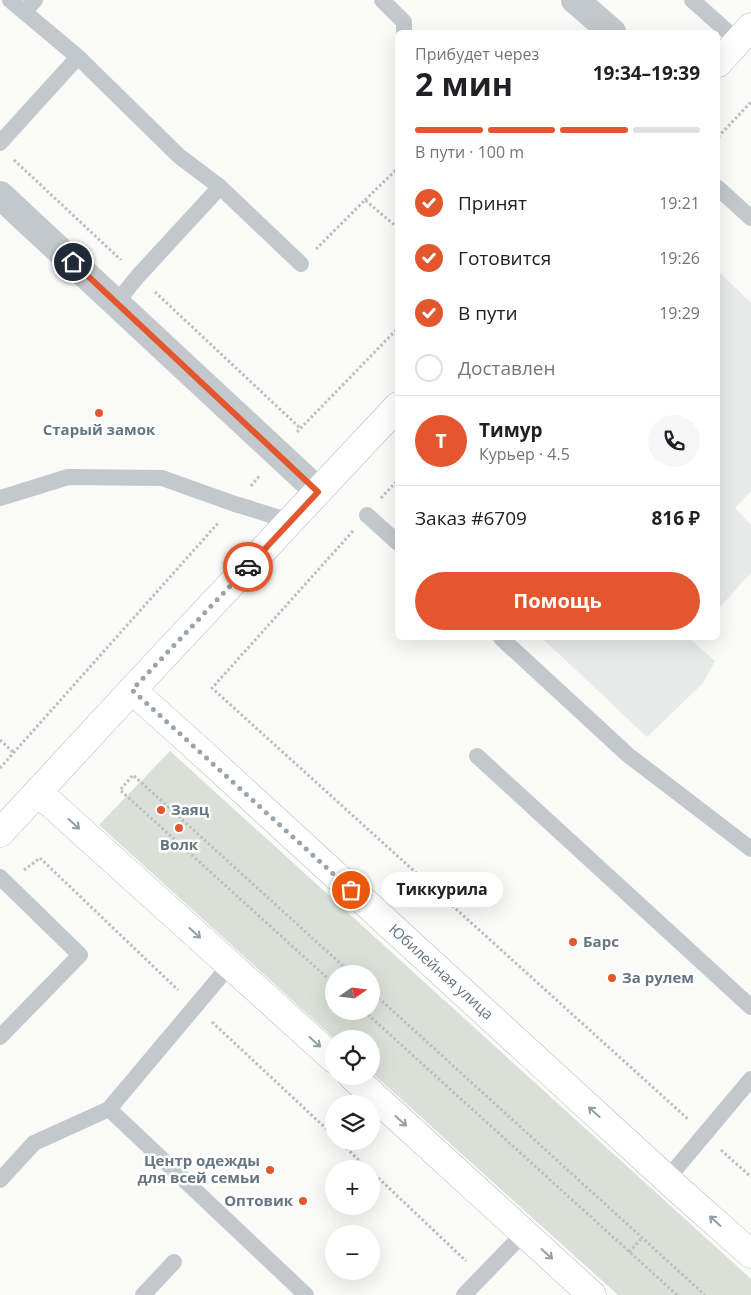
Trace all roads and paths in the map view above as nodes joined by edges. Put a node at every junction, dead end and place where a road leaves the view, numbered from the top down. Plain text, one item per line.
1 (10, 0) edge
2 (575, 0) edge
3 (692, 0) edge
4 (391, 3) edge
5 (30, 6) edge
6 (408, 29) edge
7 (610, 30) edge
8 (745, 34) edge
9 (78, 57) junction
10 (720, 62) edge
11 (751, 102) edge
12 (720, 135) edge
13 (0, 143) edge
14 (395, 171) edge
15 (220, 187) junction
16 (720, 190) edge
17 (0, 195) edge
18 (365, 200) junction
19 (751, 218) edge
20 (395, 225) edge
21 (301, 264) joint
22 (116, 303) junction
23 (395, 331) edge
24 (395, 409) edge
25 (278, 454) junction
26 (318, 492) junction
27 (0, 498) edge
28 (235, 504) junction
29 (367, 515) joint
30 (290, 521) junction
31 (395, 540) edge
32 (503, 640) edge
33 (132, 690) junction
34 (0, 740) edge
35 (14, 753) junction
36 (477, 756) dead end
37 (0, 768) edge
38 (38, 792) junction
39 (0, 833) edge
40 (751, 849) edge
41 (0, 877) edge
42 (230, 965) junction
43 (342, 965) edge
44 (325, 976) edge
45 (380, 999) edge
46 (751, 1007) edge
47 (374, 1020) edge
48 (0, 1037) edge
49 (325, 1051) edge
50 (751, 1079) edge
51 (362, 1085) edge
52 (109, 1109) junction
53 (704, 1134) junction
54 (348, 1150) edge
55 (359, 1160) edge
56 (751, 1177) edge
57 (667, 1179) junction
58 (0, 1180) edge
59 (380, 1180) edge
60 (524, 1233) junction
61 (642, 1238) junction
62 (629, 1252) junction
63 (751, 1254) edge
64 (174, 1262) dead end
65 (482, 1276) junction
66 (143, 1295) edge
67 (306, 1295) edge
68 (464, 1295) edge
69 (592, 1295) edge
70 (677, 1295) edge
71 (705, 1295) edge

1 - 5 lane
2 - 7 street
3 - 8 lane
4 - 6 lane
5 - 9 lane
8 - 10 main road
9 - 13 lane
9 - 15 lane
11 - 12 path
14 - 18 path
15 - 21 lane
15 - 22 lane
16 - 19 lane
17 - 22 street
18 - 20 path
18 - 21 path
22 - 25 street
23 - 25 path
24 - 26 main road
25 - 26 street
25 - 28 path
26 - 30 main road
27 - 28 lane
28 - 30 lane
28 - 35 path
29 - 31 lane
29 - 53 path
30 - 33 main road
32 - 40 lane
33 - 38 main road
57 -> 33 main road, Юбилейная улица
34 - 35 path
35 - 37 path
36 - 46 lane
38 - 39 main road
38 -> 42 main road
41 - 48 lane
42 -> 49 main road
42 - 52 lane
43 - 44 path
45 - 61 path
47 - 62 path
50 - 53 lane
51 -> 60 main road
52 - 58 lane
52 - 67 lane
53 - 56 path
53 - 57 lane
54 - 55 path
63 -> 57 main road, Юбилейная улица
59 - 65 path
60 - 65 lane
60 -> 69 main road
61 - 62 path
61 - 71 path
62 - 70 path
64 - 66 lane
65 - 68 lane

